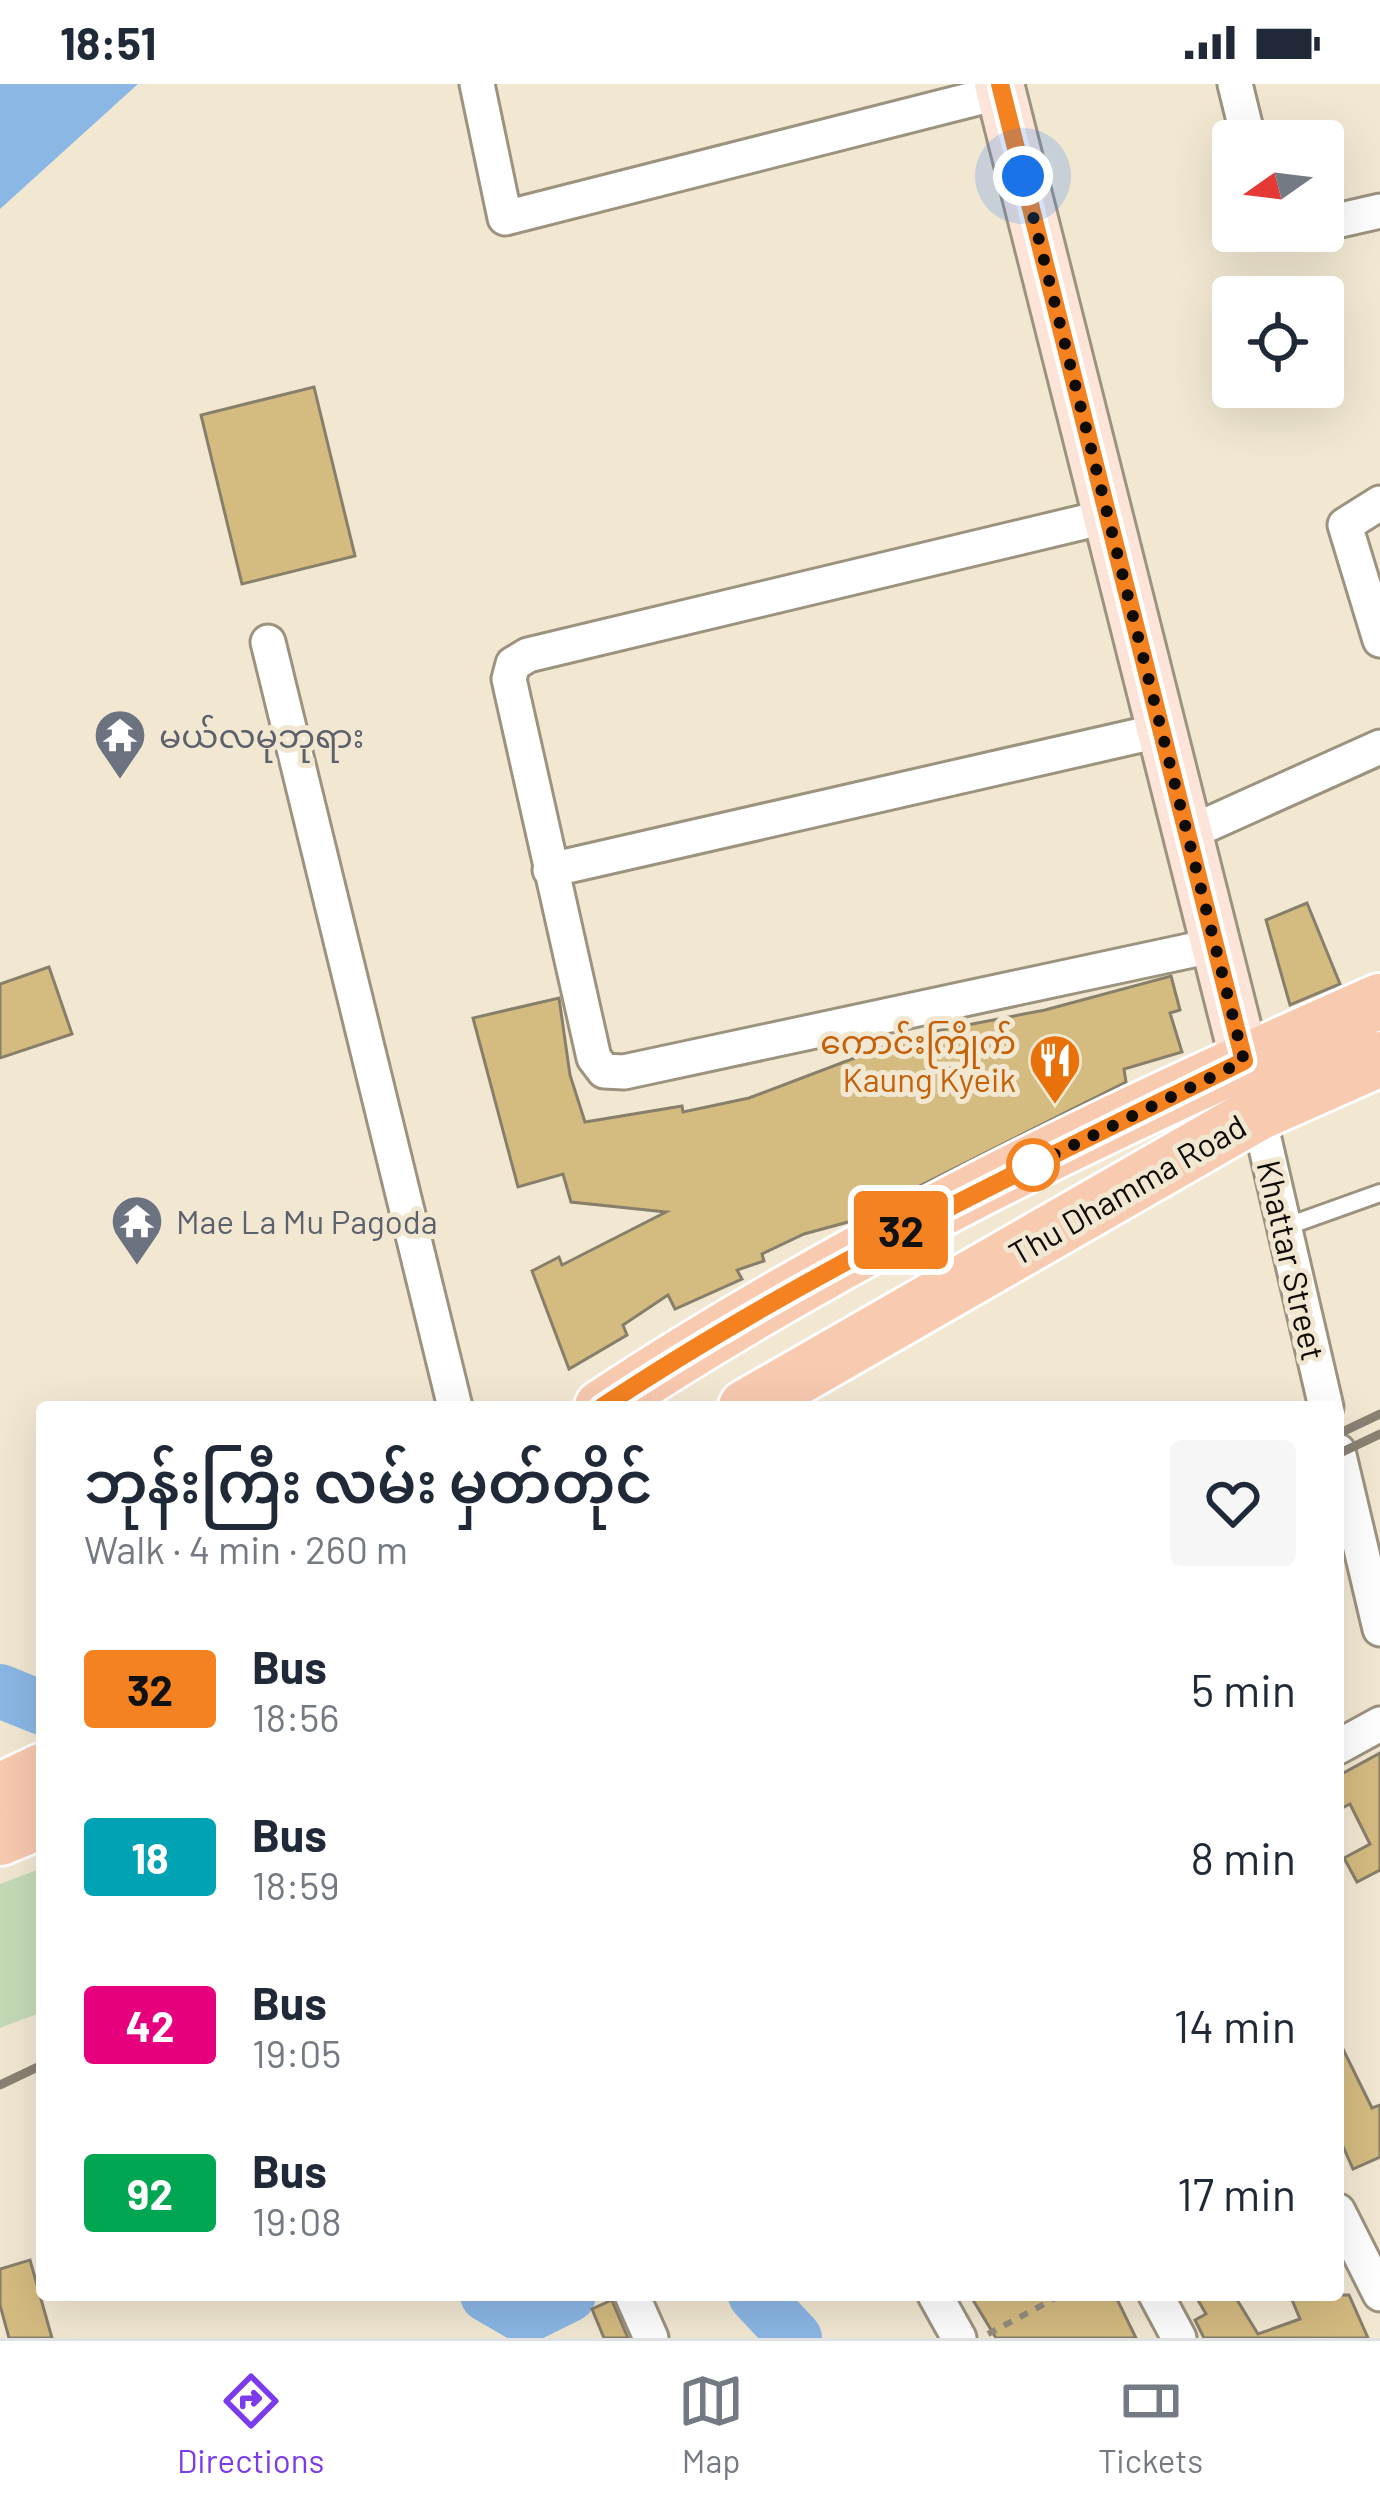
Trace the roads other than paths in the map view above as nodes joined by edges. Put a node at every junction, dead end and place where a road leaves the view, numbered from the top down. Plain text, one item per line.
1 (477, 84) edge
2 (1235, 84) edge
3 (1000, 88) edge
4 (1244, 120) edge
5 (1380, 211) edge
6 (1344, 219) edge
7 (1380, 503) edge
8 (1109, 516) junction
9 (1380, 640) edge
10 (268, 642) dead end
11 (1162, 730) junction
12 (1380, 747) edge
13 (1189, 833) junction
14 (550, 871) junction
15 (1216, 945) junction
16 (1380, 1001) edge
17 (1380, 1059) edge
18 (1244, 1061) junction
19 (1258, 1114) junction
20 (1380, 1193) edge
21 (1285, 1227) junction
22 (454, 1401) edge
23 (611, 1401) edge
24 (756, 1401) edge
25 (1325, 1401) edge
26 (1344, 1476) edge
27 (1380, 1629) edge
28 (1380, 1724) edge
29 (1344, 1744) edge
30 (28, 1791) edge
31 (0, 1838) edge
32 (1344, 2223) edge
33 (1380, 2294) edge
34 (635, 2301) edge
35 (938, 2301) edge
36 (1159, 2301) edge
37 (651, 2338) edge
38 (959, 2338) edge
39 (1179, 2338) edge

1 - 3 street
2 - 4 street
3 - 8 main road
5 - 6 street
7 - 9 street
8 - 11 main road
8 - 14 street
10 - 22 street
11 - 13 main road
11 - 14 street
12 - 13 street
13 - 15 main road
14 - 15 street
15 - 18 main road
16 - 18 main road, Thu Dhamma Road
17 - 19 main road, Thu Dhamma Road
18 - 19 main road
18 - 23 main road, Thu Dhamma Road
19 - 21 street, Khattar Street
19 - 24 main road, Thu Dhamma Road
20 - 21 lane
21 - 25 street, Khattar Street
26 - 27 street
28 - 29 street
30 - 31 main road
32 - 33 street
34 - 37 street
35 - 38 street
36 - 39 street

